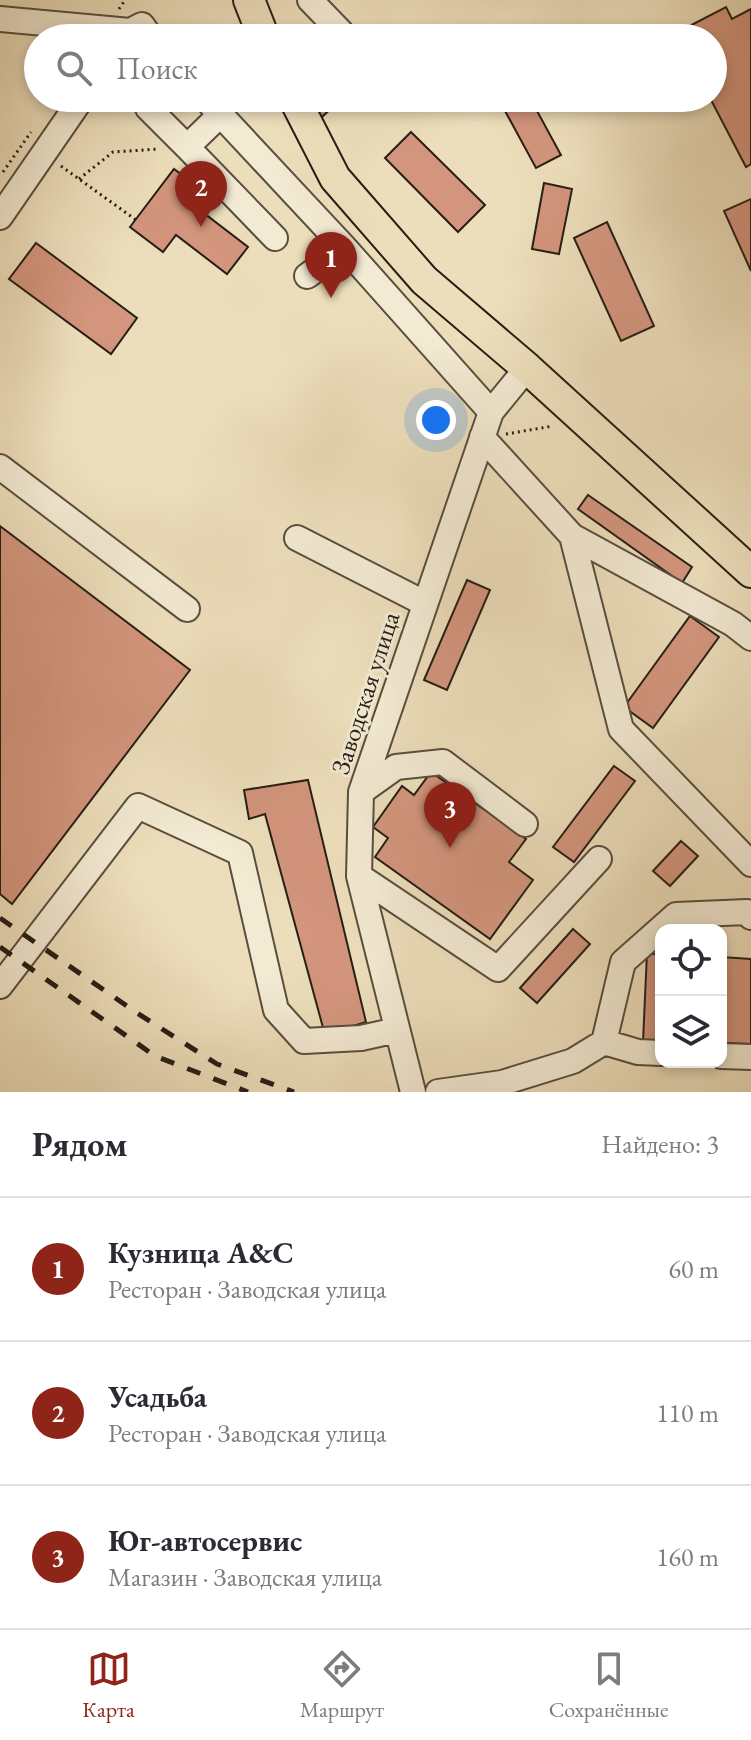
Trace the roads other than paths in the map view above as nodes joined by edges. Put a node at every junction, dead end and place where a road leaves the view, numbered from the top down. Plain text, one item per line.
1 (249, 0) edge
2 (310, 0) edge
3 (0, 19) edge
4 (49, 24) edge
5 (258, 24) edge
6 (333, 24) edge
7 (72, 112) edge
8 (152, 112) edge
9 (209, 112) edge
10 (219, 112) edge
11 (301, 112) edge
12 (187, 147) junction
13 (0, 217) edge
14 (275, 238) dead end
15 (345, 248) junction
16 (307, 276) dead end
17 (527, 368) junction
18 (491, 412) junction
19 (482, 437) junction
20 (0, 467) edge
21 (572, 536) junction
22 (297, 538) dead end
23 (751, 572) edge
24 (424, 603) junction
25 (187, 609) dead end
26 (751, 638) edge
27 (361, 792) junction
28 (525, 824) dead end
29 (599, 859) dead end
30 (751, 864) edge
31 (359, 876) junction
32 (751, 917) edge
33 (0, 986) edge
34 (397, 1030) junction
35 (604, 1042) junction
36 (655, 1053) edge
37 (727, 1056) edge
38 (751, 1057) edge
39 (413, 1092) edge
40 (438, 1092) edge

1 - 5 main road
2 - 6 street
3 - 4 street
7 - 13 street
8 - 12 street
9 - 12 street
10 - 15 street
11 - 17 main road
12 - 14 street
15 - 16 street
15 - 18 street
17 - 18 street, Заводская улица
17 - 23 main road
18 - 19 street, Заводская улица
19 - 21 street
19 - 24 street, Заводская улица
20 - 25 street
21 - 26 street
21 - 30 street
22 - 24 street
24 - 27 street, Заводская улица
27 - 28 street
27 - 31 street, Заводская улица
29 - 31 street
31 - 34 street, Заводская улица
32 - 35 street
33 - 34 street
34 - 39 street, Заводская улица
35 - 36 street
35 - 40 street
37 - 38 street

